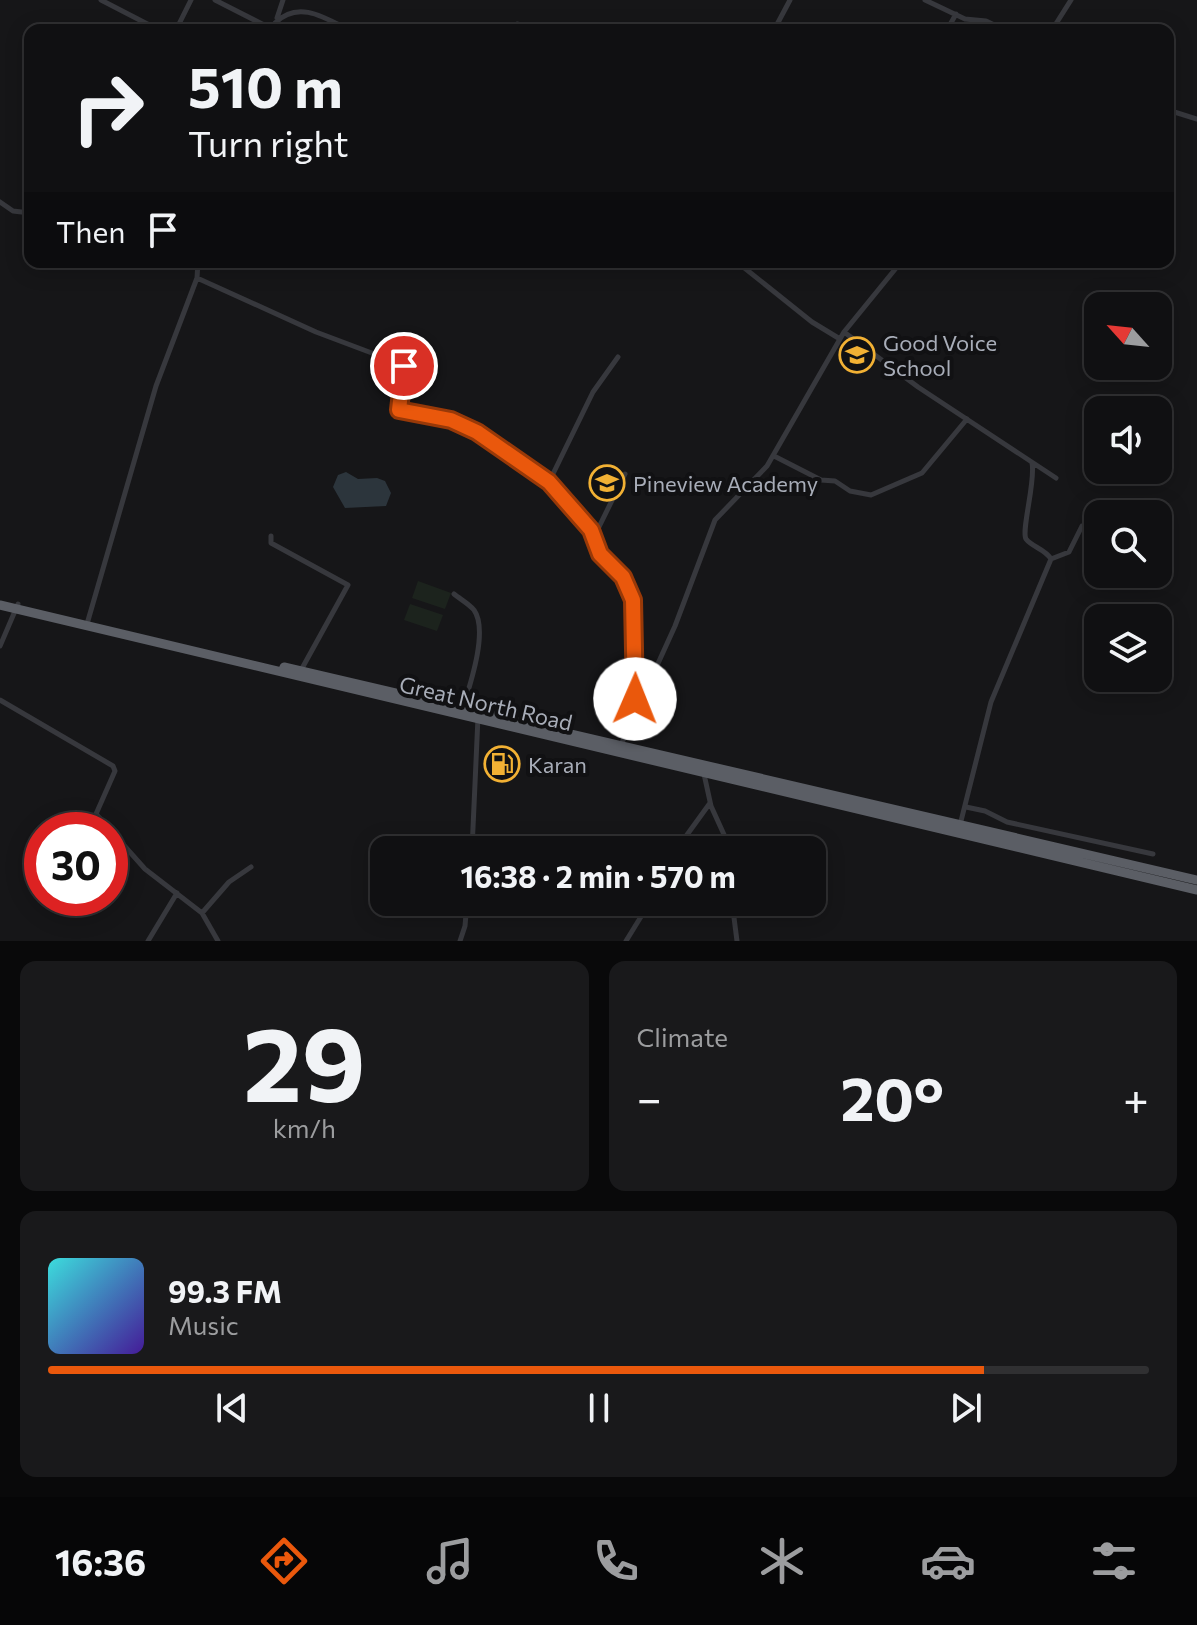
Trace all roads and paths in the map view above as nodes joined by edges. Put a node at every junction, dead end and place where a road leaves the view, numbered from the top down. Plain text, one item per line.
1 (101, 0) edge
2 (191, 0) edge
3 (215, 0) edge
4 (283, 0) edge
5 (790, 0) edge
6 (925, 0) edge
7 (1071, 0) edge
8 (956, 14) junction
9 (147, 24) edge
10 (179, 24) edge
11 (267, 24) edge
12 (274, 24) edge
13 (276, 24) edge
14 (336, 24) edge
15 (777, 24) edge
16 (950, 24) edge
17 (987, 24) edge
18 (1056, 24) edge
19 (1174, 112) edge
20 (1197, 119) edge
21 (0, 202) edge
22 (24, 212) edge
23 (198, 268) edge
24 (744, 268) edge
25 (896, 268) edge
26 (197, 278) junction
27 (844, 332) junction
28 (840, 339) junction
29 (618, 357) dead end
30 (967, 419) junction
31 (774, 456) junction
32 (1032, 463) junction
33 (625, 474) dead end
34 (1056, 478) dead end
35 (549, 482) junction
36 (1084, 527) edge
37 (271, 536) dead end
38 (594, 536) junction
39 (1051, 559) junction
40 (454, 594) dead end
41 (0, 603) edge
42 (16, 606) junction
43 (87, 623) junction
44 (0, 646) edge
45 (299, 674) junction
46 (0, 700) edge
47 (635, 708) junction
48 (462, 712) junction
49 (478, 716) junction
50 (619, 749) junction
51 (704, 770) junction
52 (710, 803) junction
53 (966, 807) junction
54 (959, 829) junction
55 (473, 836) edge
56 (686, 836) edge
57 (725, 836) edge
58 (1153, 854) dead end
59 (251, 867) dead end
60 (1197, 880) edge
61 (1197, 890) edge
62 (177, 893) junction
63 (202, 913) junction
64 (466, 916) edge
65 (641, 916) edge
66 (734, 916) edge
67 (148, 941) edge
68 (218, 941) edge
69 (460, 941) edge
70 (626, 941) edge
71 (737, 941) edge

1 - 9 street
2 - 10 street
3 - 11 street
4 - 12 street
5 - 15 street
6 - 8 street
7 - 18 street
8 - 16 street
8 - 17 street
13 - 14 street
19 - 20 street
21 - 22 street
23 - 26 street
24 - 28 street
25 - 27 street
26 - 35 street
26 - 43 street
27 - 28 street
27 - 30 street
28 - 31 street
29 - 35 street
30 - 31 street
30 - 32 street
31 - 47 street
32 - 34 street
32 - 39 street
33 - 38 street
35 - 38 street
36 - 39 street
37 - 45 street
38 - 47 street
39 - 53 street
40 - 48 street
41 - 42 highway, Great North Road
42 - 43 highway, Great North Road
42 - 44 street
43 - 45 highway, Great North Road
45 - 48 highway, Great North Road
46 - 62 street
47 - 50 street
48 - 49 highway, Great North Road
49 - 50 highway, Great North Road
49 - 55 street
50 - 51 highway, Great North Road
51 - 52 street
51 - 54 highway, Great North Road
52 - 56 street
52 - 57 street
53 - 54 street
53 - 58 street
54 - 60 highway, Great North Road
54 - 61 highway, Great North Road
59 - 63 street
62 - 63 street
62 - 67 street
63 - 68 street
64 - 69 street
65 - 70 street
66 - 71 street

